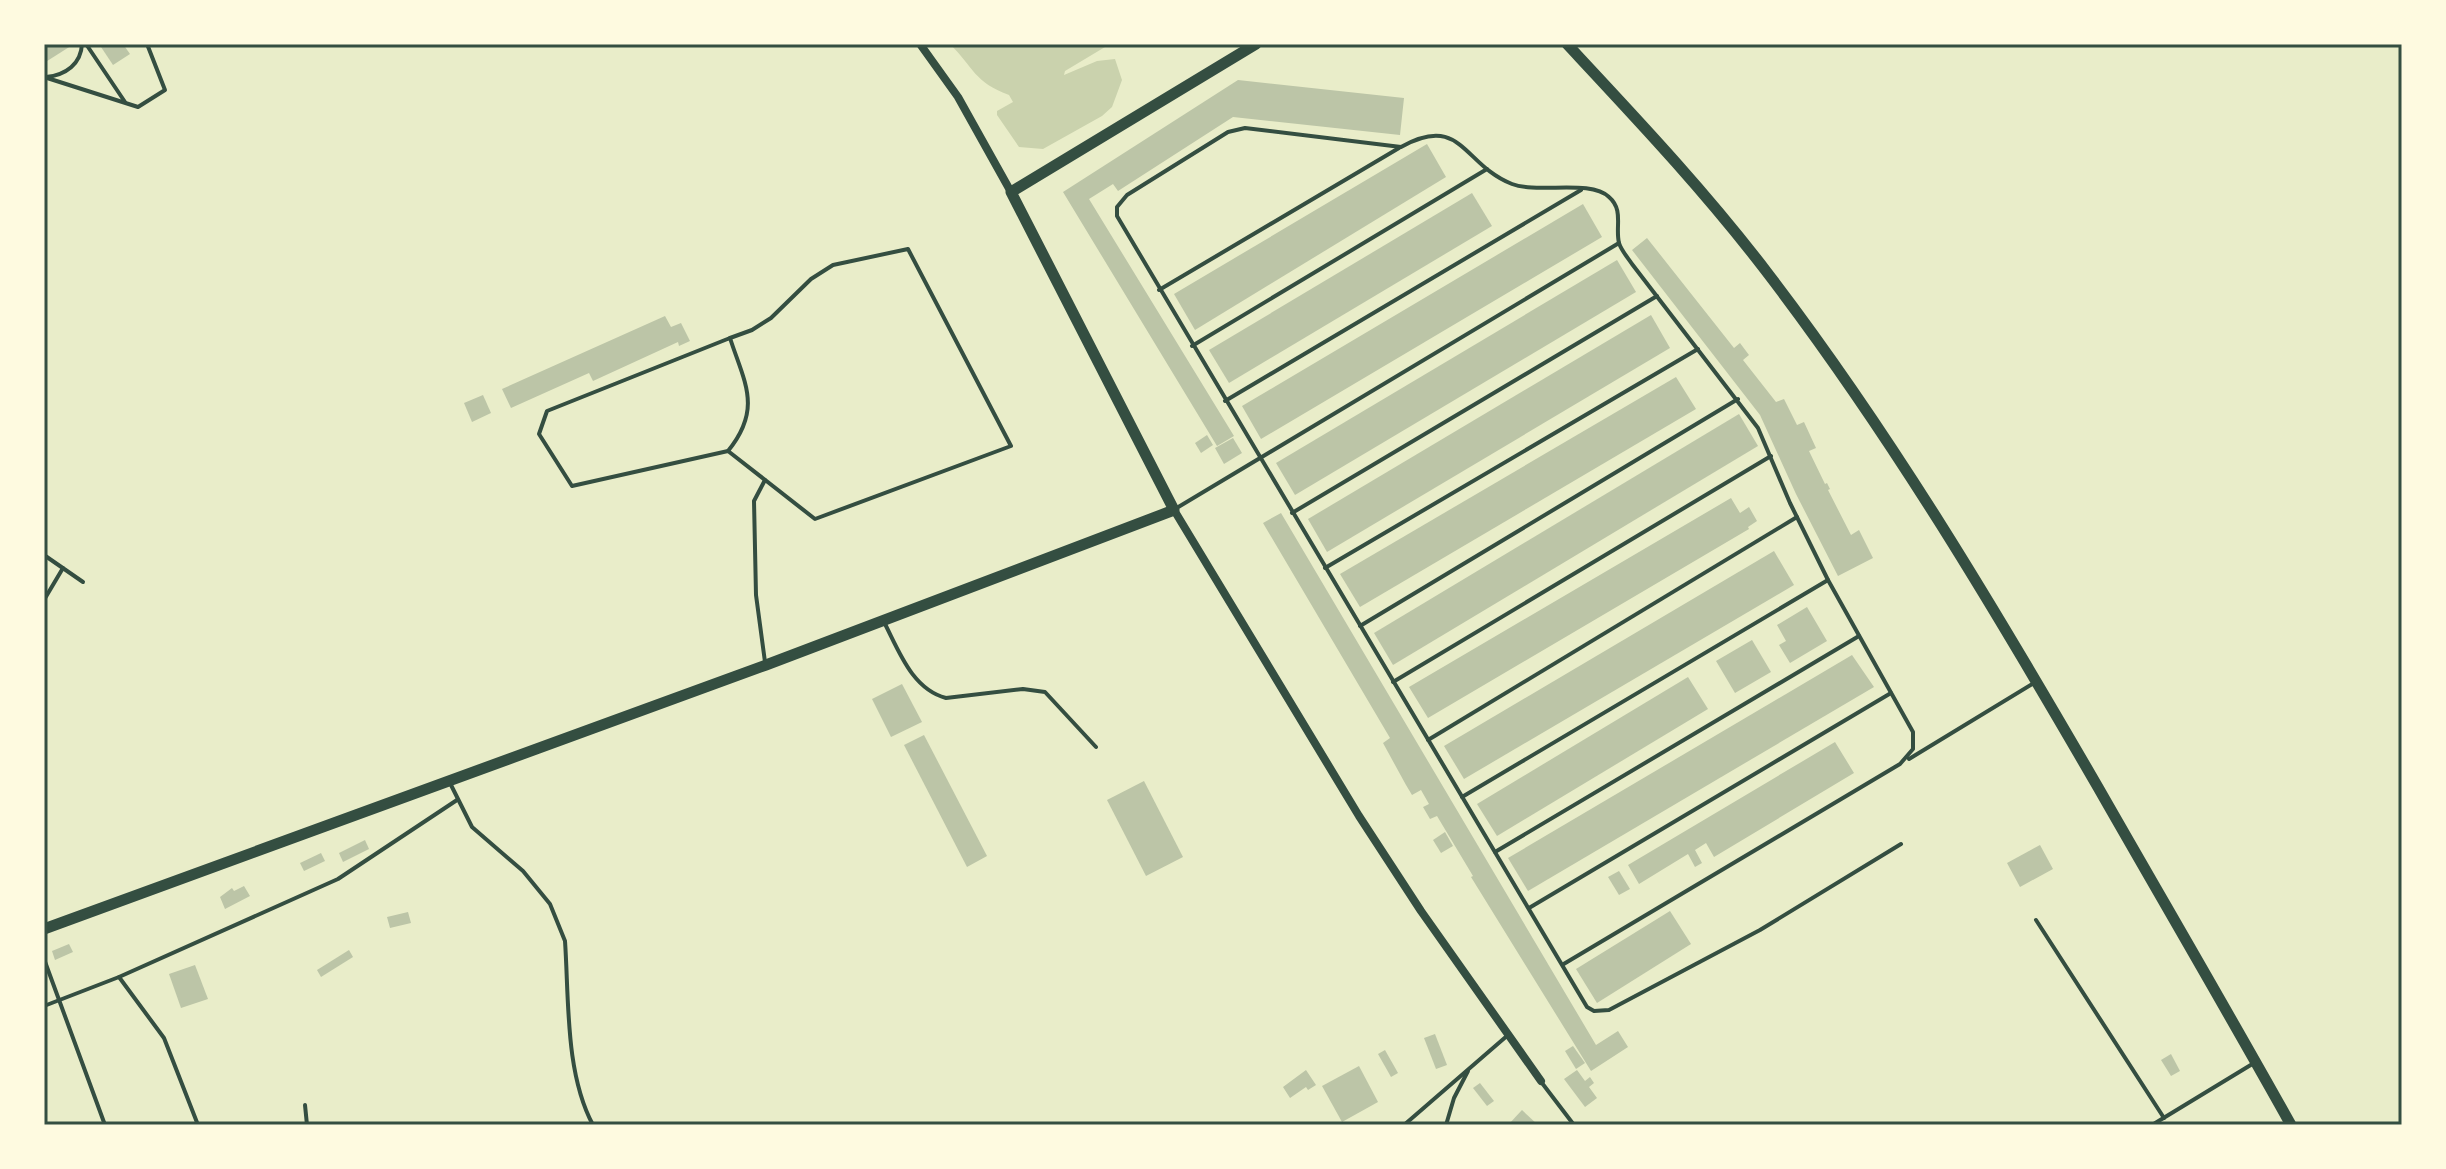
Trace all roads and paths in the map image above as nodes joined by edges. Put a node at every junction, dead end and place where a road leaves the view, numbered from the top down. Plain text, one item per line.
1 (84, 44) edge
2 (147, 44) edge
3 (920, 44) edge
4 (1256, 44) edge
5 (1567, 44) edge
6 (44, 77) edge
7 (125, 102) junction
8 (1401, 147) junction
9 (1487, 169) junction
10 (1582, 189) junction
11 (1011, 192) junction
12 (1619, 243) junction
13 (1159, 290) junction
14 (1657, 296) junction
15 (730, 338) junction
16 (1192, 346) junction
17 (1698, 349) junction
18 (1738, 399) junction
19 (1225, 401) junction
20 (728, 451) junction
21 (1771, 456) junction
22 (1260, 459) junction
23 (765, 480) junction
24 (1174, 510) junction
25 (1292, 513) junction
26 (1797, 517) junction
27 (44, 555) edge
28 (63, 568) junction
29 (1325, 568) junction
30 (1828, 580) junction
31 (83, 582) dead end
32 (44, 600) edge
33 (883, 620) junction
34 (1360, 626) junction
35 (1859, 636) junction
36 (766, 665) junction
37 (2037, 681) junction
38 (1393, 682) junction
39 (1891, 693) junction
40 (1428, 740) junction
41 (1096, 747) dead end
42 (1900, 764) junction
43 (448, 781) junction
44 (1462, 797) junction
45 (457, 800) junction
46 (1901, 844) dead end
47 (1495, 852) junction
48 (1528, 908) junction
49 (2036, 920) dead end
50 (44, 929) edge
51 (44, 959) edge
52 (1562, 965) junction
53 (119, 977) junction
54 (59, 1000) junction
55 (44, 1006) edge
56 (1508, 1035) junction
57 (2256, 1062) junction
58 (1472, 1066) junction
59 (1541, 1081) joint
60 (305, 1105) dead end
61 (2164, 1118) junction
62 (105, 1125) edge
63 (198, 1125) edge
64 (307, 1125) edge
65 (593, 1125) edge
66 (1404, 1125) edge
67 (1446, 1125) edge
68 (1574, 1125) edge
69 (2152, 1125) edge
70 (2291, 1125) edge

1 - 6 lane
1 - 7 lane
2 - 7 lane
3 - 11 street
4 - 11 street
5 - 37 street
6 - 7 lane
8 - 9 lane
8 - 13 lane
8 - 13 lane
9 - 10 lane
9 - 16 lane
10 - 12 lane
10 - 19 lane
11 - 24 street
12 - 14 lane
12 - 22 lane
13 - 16 lane
14 - 17 lane
14 - 25 lane
15 - 20 lane
15 - 20 lane
15 - 23 lane
16 - 19 lane
17 - 18 lane
17 - 29 lane
18 - 21 lane
18 - 34 lane
19 - 22 lane
20 - 23 lane
21 - 26 lane
21 - 38 lane
22 - 24 lane
22 - 25 lane
23 - 36 lane
24 - 33 street
24 - 56 street
25 - 29 lane
26 - 30 lane
26 - 40 lane
27 - 28 lane
28 - 31 lane
28 - 32 lane
29 - 34 lane
30 - 35 lane
30 - 44 lane
33 - 36 street
33 - 41 lane
34 - 38 lane
35 - 39 lane
35 - 47 lane
36 - 43 street
37 - 42 lane
37 - 57 street
38 - 40 lane
39 - 42 lane
39 - 48 lane
40 - 44 lane
42 - 52 lane
43 - 45 lane
43 - 50 street
44 - 47 lane
45 - 53 lane
45 - 65 lane
46 - 52 lane
47 - 48 lane
48 - 52 lane
49 - 61 lane
51 - 54 lane
53 - 54 lane
53 - 63 lane
54 - 55 lane
54 - 62 lane
56 - 58 lane
56 - 59 street
57 - 61 lane
57 - 70 street
58 - 66 lane
58 - 67 lane
59 - 68 lane
60 - 64 lane
61 - 69 lane

